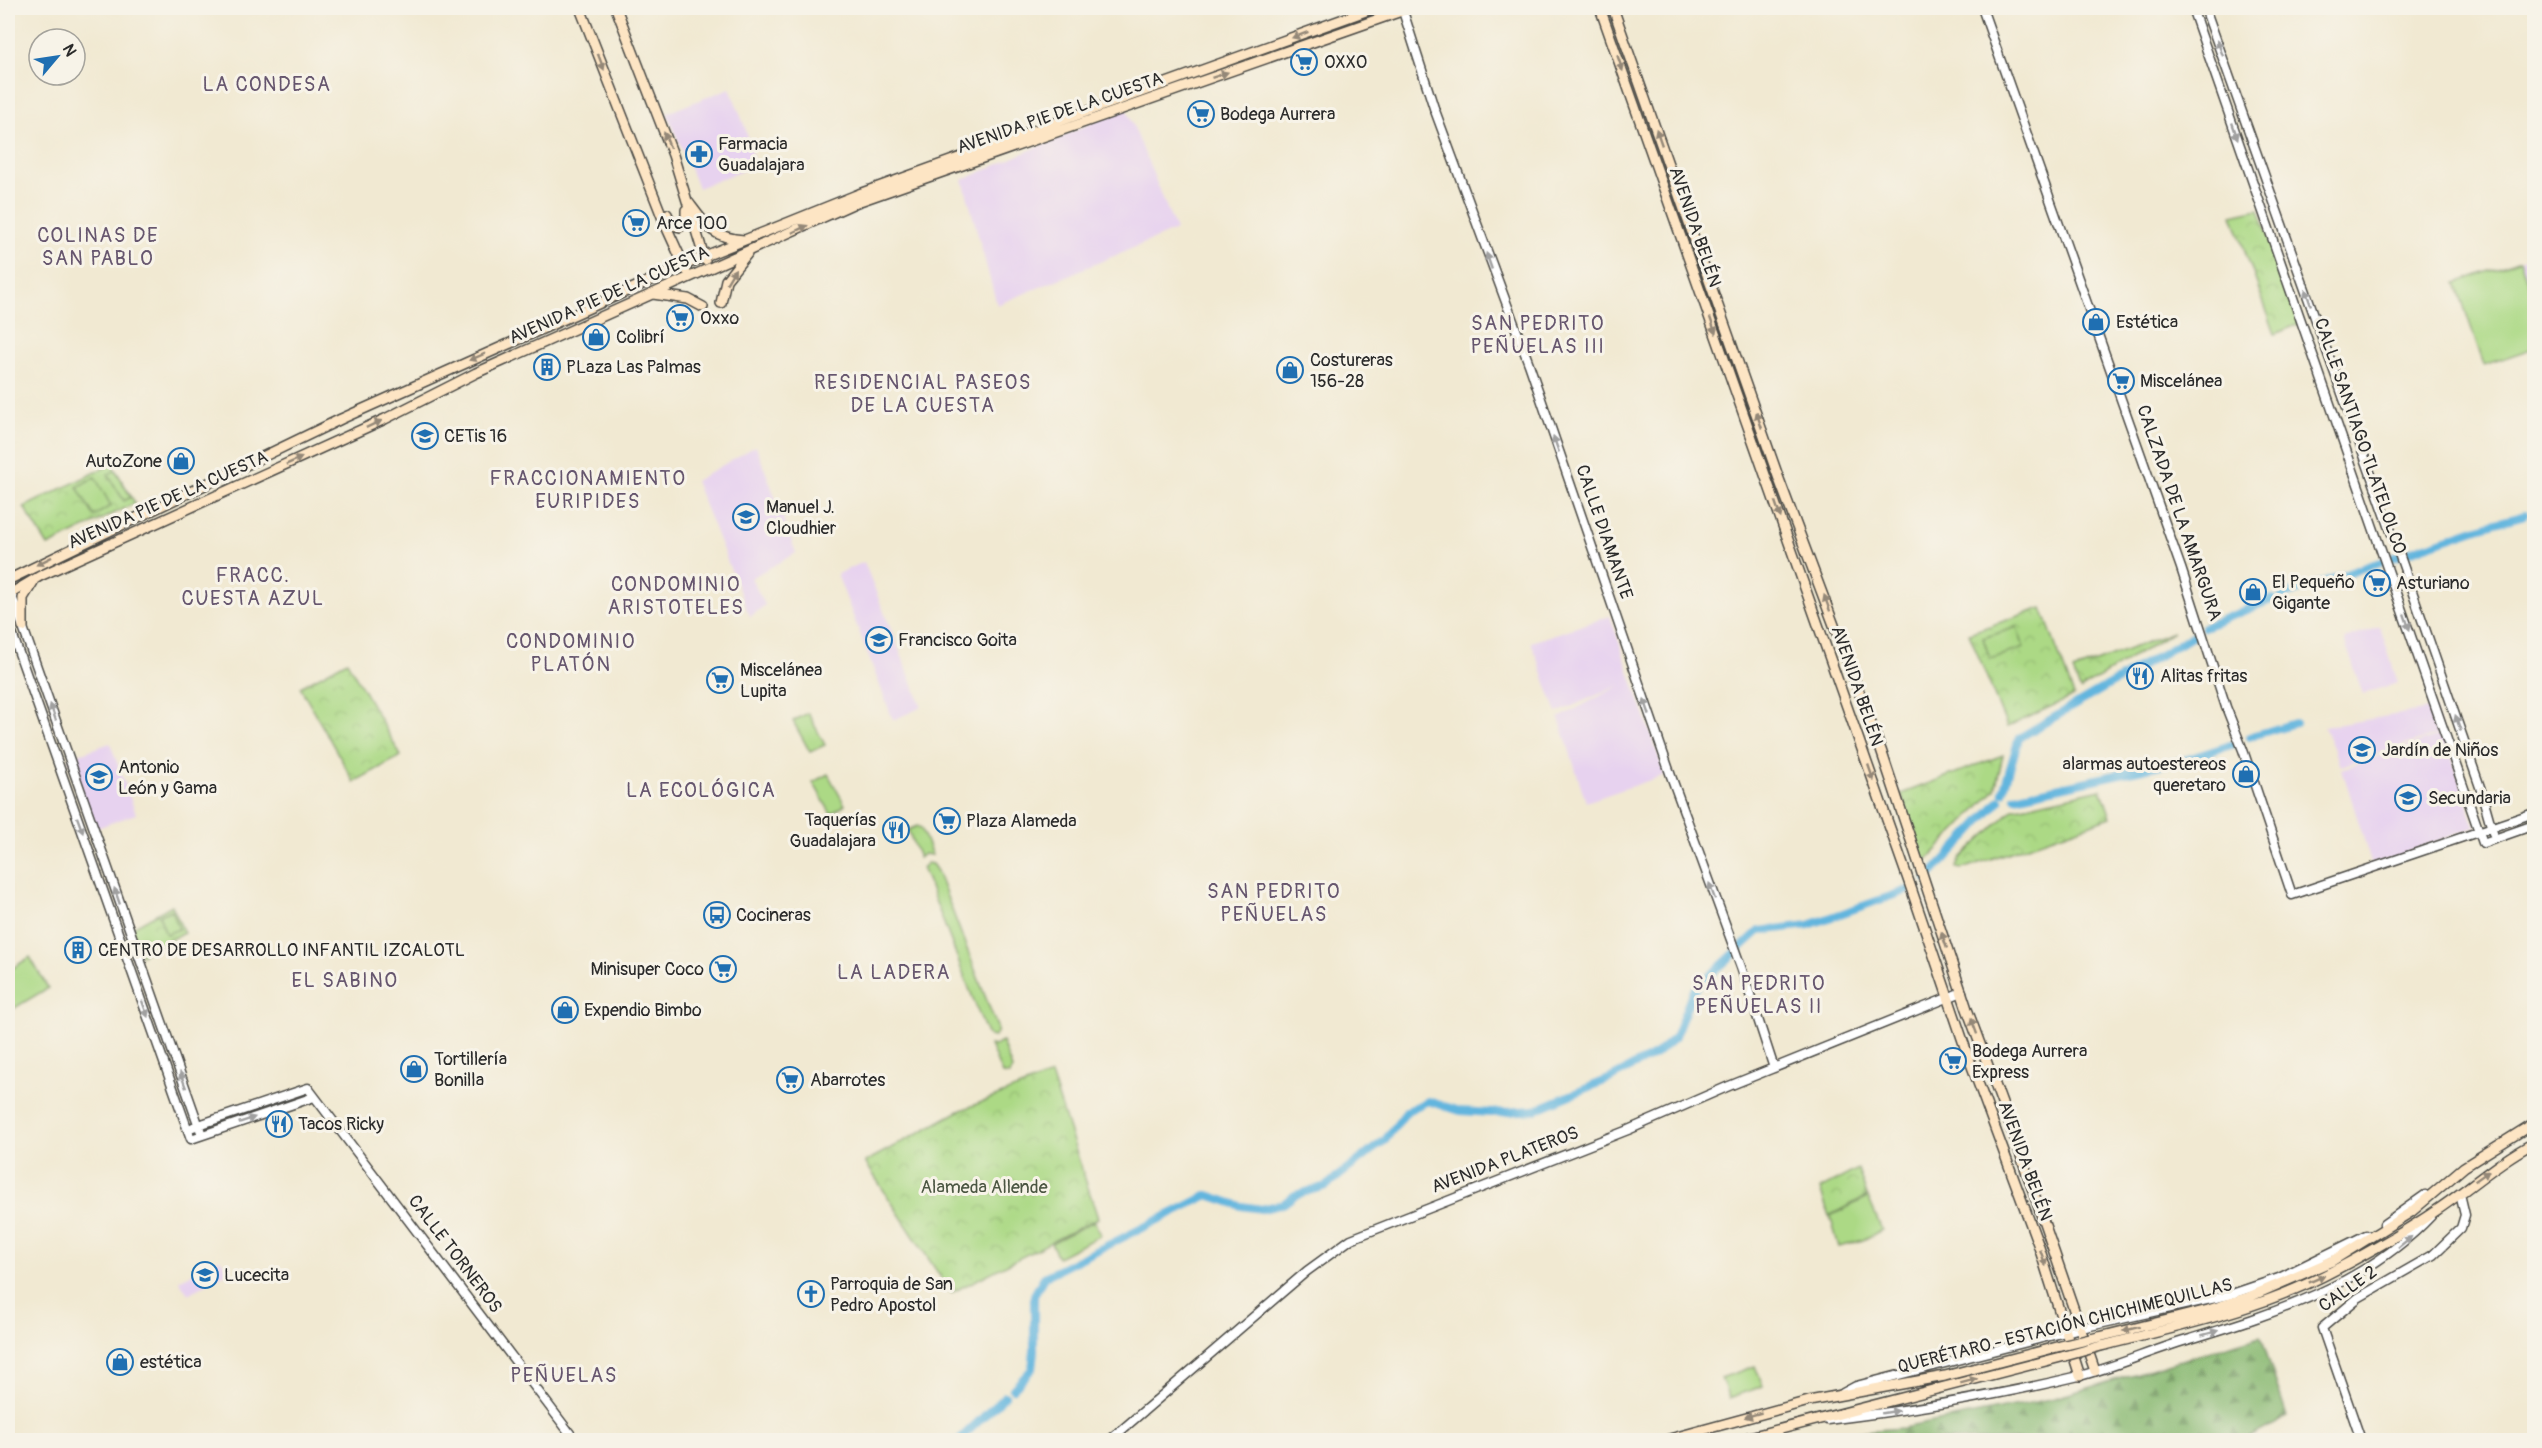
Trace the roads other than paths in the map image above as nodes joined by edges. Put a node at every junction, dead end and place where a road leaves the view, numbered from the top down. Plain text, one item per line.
1 (580, 8) edge
2 (616, 8) edge
3 (1374, 8) edge
4 (1405, 8) edge
5 (1600, 8) edge
6 (1613, 8) edge
7 (1982, 8) edge
8 (2192, 8) edge
9 (2205, 8) edge
10 (640, 161) junction
11 (684, 196) junction
12 (748, 240) junction
13 (747, 254) junction
14 (705, 256) junction
15 (684, 266) junction
16 (707, 268) junction
17 (689, 276) junction
18 (650, 294) junction
19 (721, 303) dead end
20 (703, 307) dead end
21 (40, 576) junction
22 (8, 580) edge
23 (8, 591) edge
24 (9, 627) edge
25 (23, 627) junction
26 (82, 795) junction
27 (70, 799) junction
28 (2535, 813) edge
29 (2535, 825) edge
30 (2491, 828) junction
31 (2479, 831) junction
32 (2495, 839) junction
33 (1962, 992) junction
34 (1948, 997) junction
35 (1774, 1068) junction
36 (314, 1097) junction
37 (2535, 1123) edge
38 (199, 1125) junction
39 (188, 1129) junction
40 (202, 1135) junction
41 (2535, 1143) edge
42 (2445, 1181) junction
43 (2460, 1194) junction
44 (2436, 1211) junction
45 (2081, 1328) junction
46 (2068, 1332) junction
47 (2100, 1341) junction
48 (2063, 1351) junction
49 (2095, 1371) junction
50 (2080, 1376) junction
51 (1841, 1394) junction
52 (1811, 1422) junction
53 (574, 1440) edge
54 (1110, 1440) edge
55 (1666, 1440) edge
56 (1738, 1440) edge
57 (2361, 1440) edge

1 -> 10 main road
11 -> 2 main road
3 -> 12 main road, AVENIDA PIE DE LA CUESTA
13 -> 4 main road, AVENIDA PIE DE LA CUESTA
35 -> 4 street, CALLE DIAMANTE
5 -> 34 main road, AVENIDA BELÉN
33 -> 6 main road, AVENIDA BELÉN
7 - 31 street, CALZADA DE LA AMARGURA
8 -> 31 street, CALLE SANTIAGO TLATELOLCO
30 -> 9 street, CALLE SANTIAGO TLATELOLCO
10 - 11 main road
10 - 15 main road
11 - 12 main road
11 - 14 main road
12 - 14 main road, AVENIDA PIE DE LA CUESTA
13 - 16 main road, AVENIDA PIE DE LA CUESTA
19 -> 13 main road
14 - 15 main road, AVENIDA PIE DE LA CUESTA
14 - 16 main road
15 - 17 main road
15 -> 22 main road, AVENIDA PIE DE LA CUESTA
16 - 17 main road, AVENIDA PIE DE LA CUESTA
17 - 18 main road, AVENIDA PIE DE LA CUESTA
18 - 20 main road
21 -> 18 main road, AVENIDA PIE DE LA CUESTA
21 - 23 main road, AVENIDA PIE DE LA CUESTA
21 - 25 main road
23 - 25 street
24 - 27 street
26 -> 25 street
26 - 27 street
38 -> 26 street
27 -> 39 street
28 - 30 street
29 - 32 street
30 - 31 street
30 - 32 street, CALLE SANTIAGO TLATELOLCO
31 - 32 street, CALLE SANTIAGO TLATELOLCO
33 - 34 street, AVENIDA PLATEROS
45 -> 33 main road, AVENIDA BELÉN
34 - 35 street, AVENIDA PLATEROS
34 -> 46 main road, AVENIDA BELÉN
35 - 54 street, AVENIDA PLATEROS
36 - 38 street, CALLE TORNEROS
40 -> 36 street
36 - 53 street, CALLE TORNEROS
37 - 42 main road, QUERÉTARO - ESTACIÓN CHICHIMEQUILLAS
38 - 39 street
38 - 40 street
39 - 40 street
43 -> 41 main road, QUERÉTARO - ESTACIÓN CHICHIMEQUILLAS
42 - 45 street
42 -> 47 main road, QUERÉTARO - ESTACIÓN CHICHIMEQUILLAS
43 - 44 main road, QUERÉTARO - ESTACIÓN CHICHIMEQUILLAS
43 - 57 street, CALLE 2
47 -> 44 main road, QUERÉTARO - ESTACIÓN CHICHIMEQUILLAS
49 -> 44 street
45 - 46 street
45 - 49 main road, AVENIDA BELÉN
46 - 50 main road, AVENIDA BELÉN
46 - 51 street
47 - 48 main road, QUERÉTARO - ESTACIÓN CHICHIMEQUILLAS, bridge
48 - 51 main road, QUERÉTARO - ESTACIÓN CHICHIMEQUILLAS
52 -> 48 main road, QUERÉTARO - ESTACIÓN CHICHIMEQUILLAS
49 - 50 street
52 -> 50 street
51 -> 55 main road, QUERÉTARO - ESTACIÓN CHICHIMEQUILLAS
52 - 56 main road, QUERÉTARO - ESTACIÓN CHICHIMEQUILLAS

